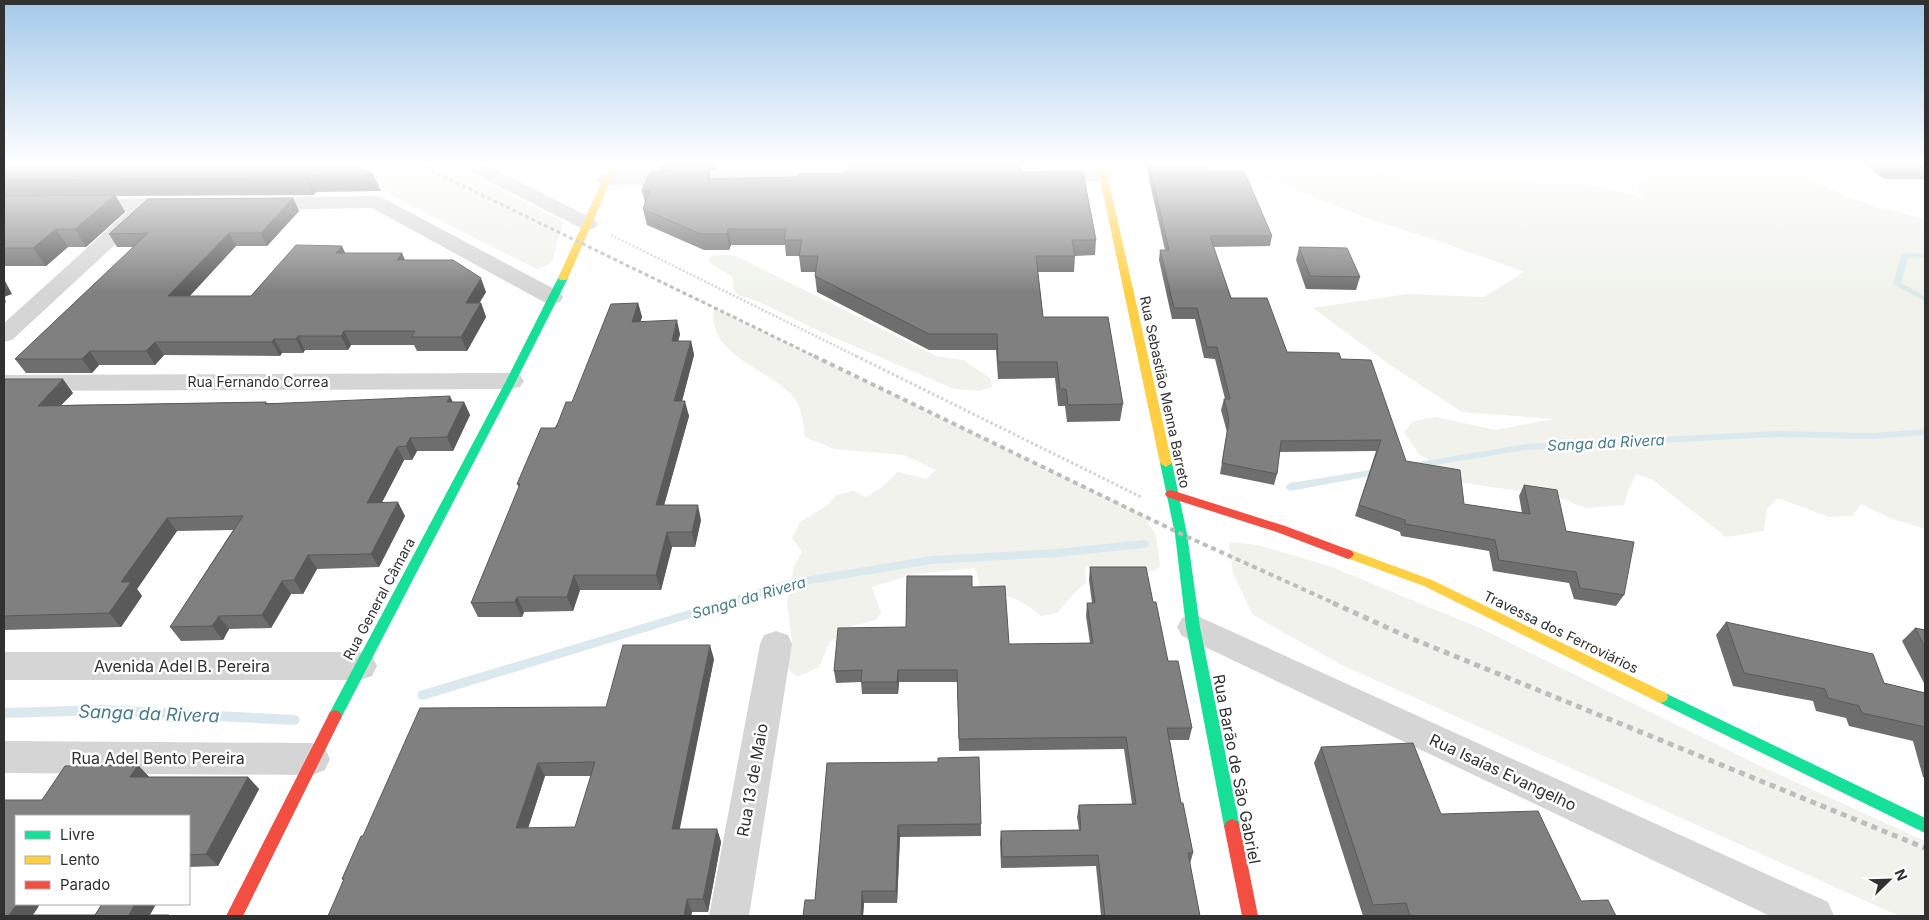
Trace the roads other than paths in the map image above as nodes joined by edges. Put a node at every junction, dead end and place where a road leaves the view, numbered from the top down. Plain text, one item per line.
1 (146, 207) edge
2 (385, 207) edge
3 (554, 207) edge
4 (595, 207) edge
5 (1110, 207) edge
6 (588, 224) junction
7 (552, 297) junction
8 (4, 335) edge
9 (511, 381) junction
10 (4, 383) edge
11 (1171, 494) junction
12 (1193, 627) junction
13 (776, 644) dead end
14 (4, 666) edge
15 (360, 666) junction
16 (4, 757) edge
17 (312, 759) junction
18 (1925, 826) edge
19 (234, 916) edge
20 (729, 916) edge
21 (1250, 916) edge
22 (1814, 916) edge

1 - 8 street
2 - 7 street
3 - 6 street
4 - 6 street, Rua General Câmara
5 - 11 street, Rua Sebastião Menna Barreto
6 - 7 street, Rua General Câmara
7 - 9 street, Rua General Câmara
9 - 10 street, Rua Fernando Correa
9 - 15 street, Rua General Câmara
11 - 12 street, Rua Sebastião Menna Barreto
11 - 18 street, Travessa dos Ferroviários
12 - 21 street, Rua Barão de São Gabriel
12 - 22 street, Rua Isaías Evangelho
13 - 20 street, Rua 13 de Maio
14 - 15 street, Avenida Adel B. Pereira
15 - 17 street, Rua General Câmara
16 - 17 street, Rua Adel Bento Pereira
17 - 19 street, Rua General Câmara

